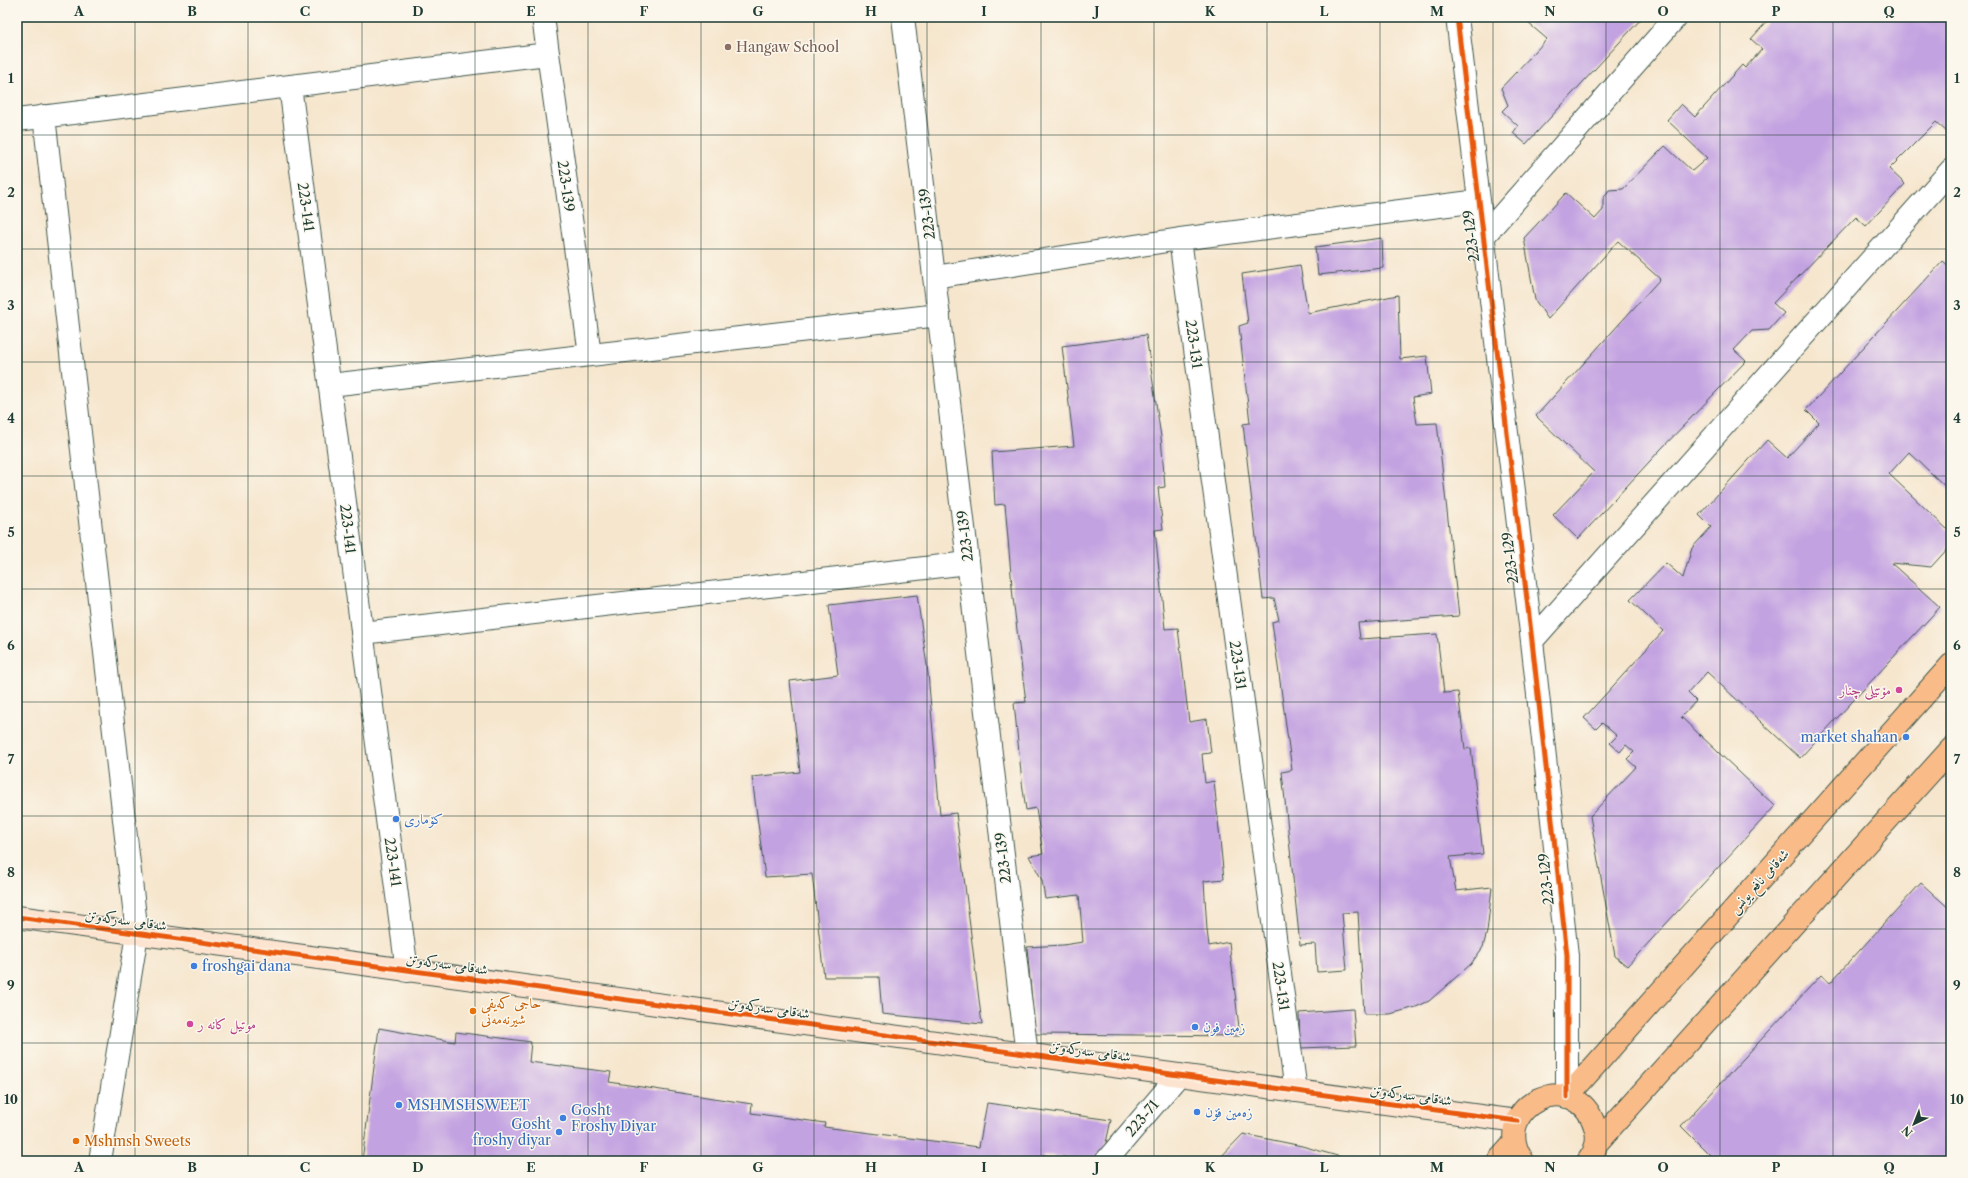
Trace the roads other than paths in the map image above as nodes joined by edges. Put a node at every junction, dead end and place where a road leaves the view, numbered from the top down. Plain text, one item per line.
1 (543, 17) edge
2 (1457, 17) edge
3 (1676, 17) edge
4 (909, 18) edge
5 (548, 54) junction
6 (290, 86) junction
7 (44, 116) junction
8 (17, 120) edge
9 (1951, 170) edge
10 (1479, 201) junction
11 (1483, 237) junction
12 (1180, 239) junction
13 (934, 277) junction
14 (939, 315) junction
15 (590, 355) junction
16 (330, 386) junction
17 (968, 563) junction
18 (362, 632) junction
19 (1532, 641) junction
20 (1951, 665) edge
21 (1951, 749) edge
22 (17, 917) edge
23 (137, 934) junction
24 (407, 971) junction
25 (1027, 1055) junction
26 (1179, 1075) junction
27 (1296, 1091) junction
28 (1567, 1097) junction
29 (1517, 1121) junction
30 (1518, 1152) edge
31 (1592, 1156) edge
32 (100, 1161) edge
33 (1106, 1161) edge
34 (1498, 1161) edge

1 - 5 street, 223-139
2 - 10 street, 223-129
3 - 11 street
4 - 13 street, 223-139
5 - 6 street
5 - 15 street, 223-139
6 - 7 street
6 - 16 street, 223-141
7 - 8 street
7 - 23 street
9 - 19 street
10 - 11 street, 223-129
10 - 12 street
11 - 19 street, 223-129
12 - 13 street
12 - 27 street, 223-131
13 - 14 street, 223-139
14 - 15 street
14 - 17 street, 223-139
15 - 16 street
16 - 18 street, 223-141
17 - 18 street
17 - 25 street, 223-139
18 - 24 street, 223-141
19 - 28 street, 223-129
20 - 28 main road, شەقامی نافع یونس
21 - 31 main road
22 - 23 street, شەقامی سەرکەوتن
23 - 24 street, شەقامی سەرکەوتن
23 - 32 street
24 - 25 street, شەقامی سەرکەوتن
25 - 26 street, شەقامی سەرکەوتن
26 - 27 street, شەقامی سەرکەوتن
26 - 33 street, 223-71
27 - 29 street, شەقامی سەرکەوتن
28 - 29 main road
28 - 31 main road
29 - 30 main road
30 - 34 main road

